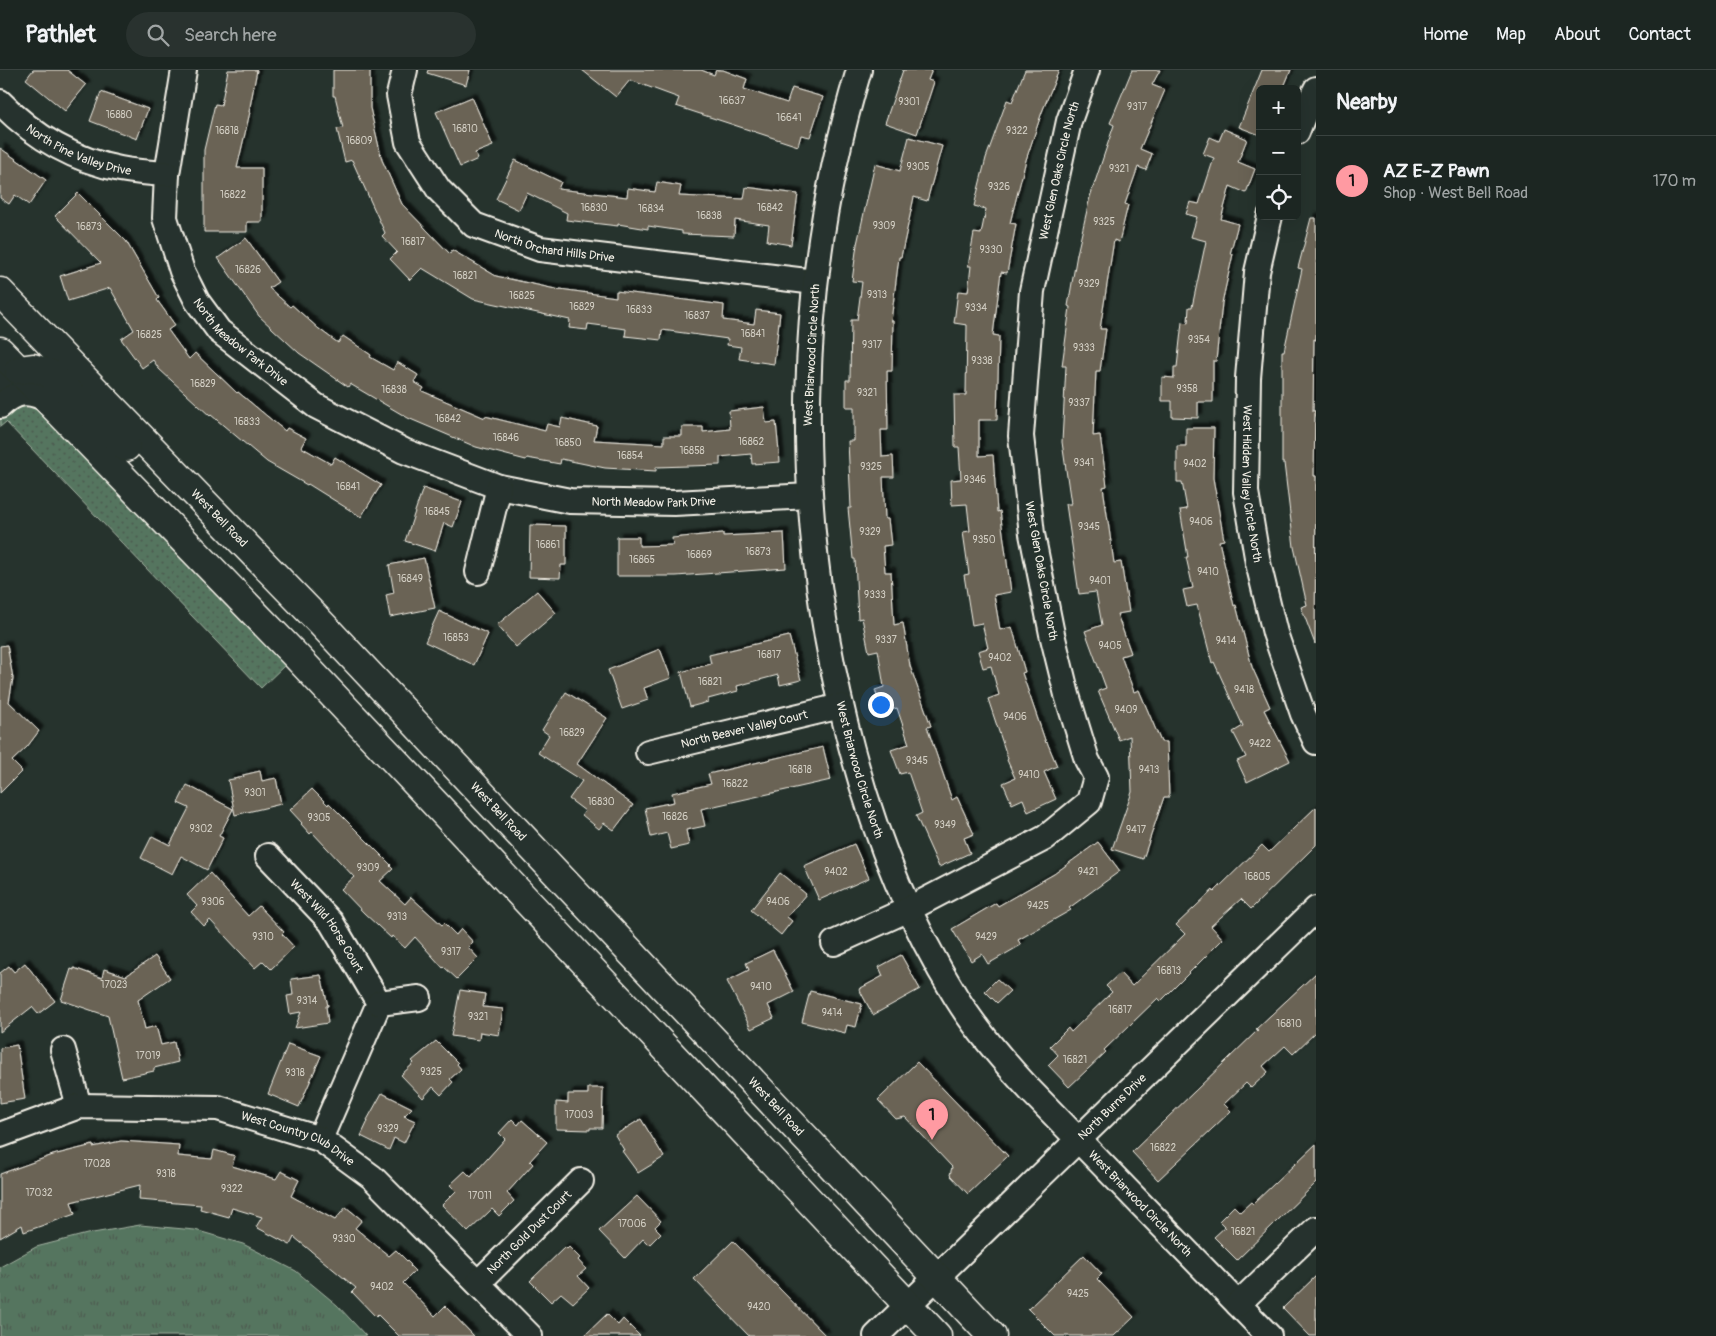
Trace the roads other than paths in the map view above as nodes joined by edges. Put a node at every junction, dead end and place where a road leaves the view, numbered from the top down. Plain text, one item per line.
1 (184, 70) edge
2 (405, 70) edge
3 (1087, 70) edge
4 (856, 71) edge
5 (1316, 89) edge
6 (0, 102) edge
7 (1298, 130) edge
8 (167, 174) junction
9 (1269, 220) edge
10 (815, 282) junction
11 (0, 292) edge
12 (0, 351) edge
13 (9, 375) edge
14 (49, 401) junction
15 (0, 406) edge
16 (499, 487) junction
17 (189, 488) junction
18 (810, 496) junction
19 (478, 572) dead end
20 (841, 706) junction
21 (1316, 742) edge
22 (648, 752) dead end
23 (268, 856) dead end
24 (1316, 908) edge
25 (909, 909) junction
26 (834, 943) dead end
27 (419, 998) dead end
28 (379, 1003) junction
29 (64, 1050) dead end
30 (79, 1106) junction
31 (0, 1135) edge
32 (320, 1139) junction
33 (1078, 1140) junction
34 (581, 1181) dead end
35 (1316, 1229) edge
36 (936, 1278) junction
37 (478, 1283) junction
38 (1238, 1304) junction
39 (908, 1305) junction
40 (530, 1336) edge
41 (876, 1336) edge
42 (937, 1336) edge
43 (992, 1336) edge
44 (1270, 1336) edge

1 - 8 street, North Meadow Park Drive
2 - 10 street, North Orchard Hills Drive
3 - 25 street, West Glen Oaks Circle North
4 - 10 street, West Briarwood Circle North
5 - 7 street
6 - 8 street, North Pine Valley Drive
8 - 16 street, North Meadow Park Drive
9 - 21 street, West Hidden Valley Circle North
10 - 18 street, West Briarwood Circle North
11 - 17 main road, West Bell Road
12 - 13 main road
13 - 14 main road
13 - 17 main road
14 - 15 street
14 - 39 main road
16 - 18 street, North Meadow Park Drive
16 - 19 street
17 - 36 main road, West Bell Road
18 - 20 street, West Briarwood Circle North
20 - 22 street, North Beaver Valley Court
20 - 25 street, West Briarwood Circle North
23 - 28 street, West Wild Horse Court
24 - 33 street, North Burns Drive
25 - 26 street, West Glen Oaks Circle North
25 - 33 street, West Briarwood Circle North
27 - 28 street
28 - 32 street
29 - 30 street
30 - 31 street, West Country Club Drive
30 - 32 street, West Country Club Drive
32 - 37 street, West Country Club Drive
33 - 36 street, North Burns Drive
33 - 38 street, West Briarwood Circle North
34 - 37 street, North Gold Dust Court
35 - 38 street
36 - 39 street, North Burns Drive
36 - 43 main road, West Bell Road
37 - 40 street, West Country Club Drive
38 - 44 street, West Briarwood Circle North
39 - 41 street, North Burns Drive
39 - 42 main road

